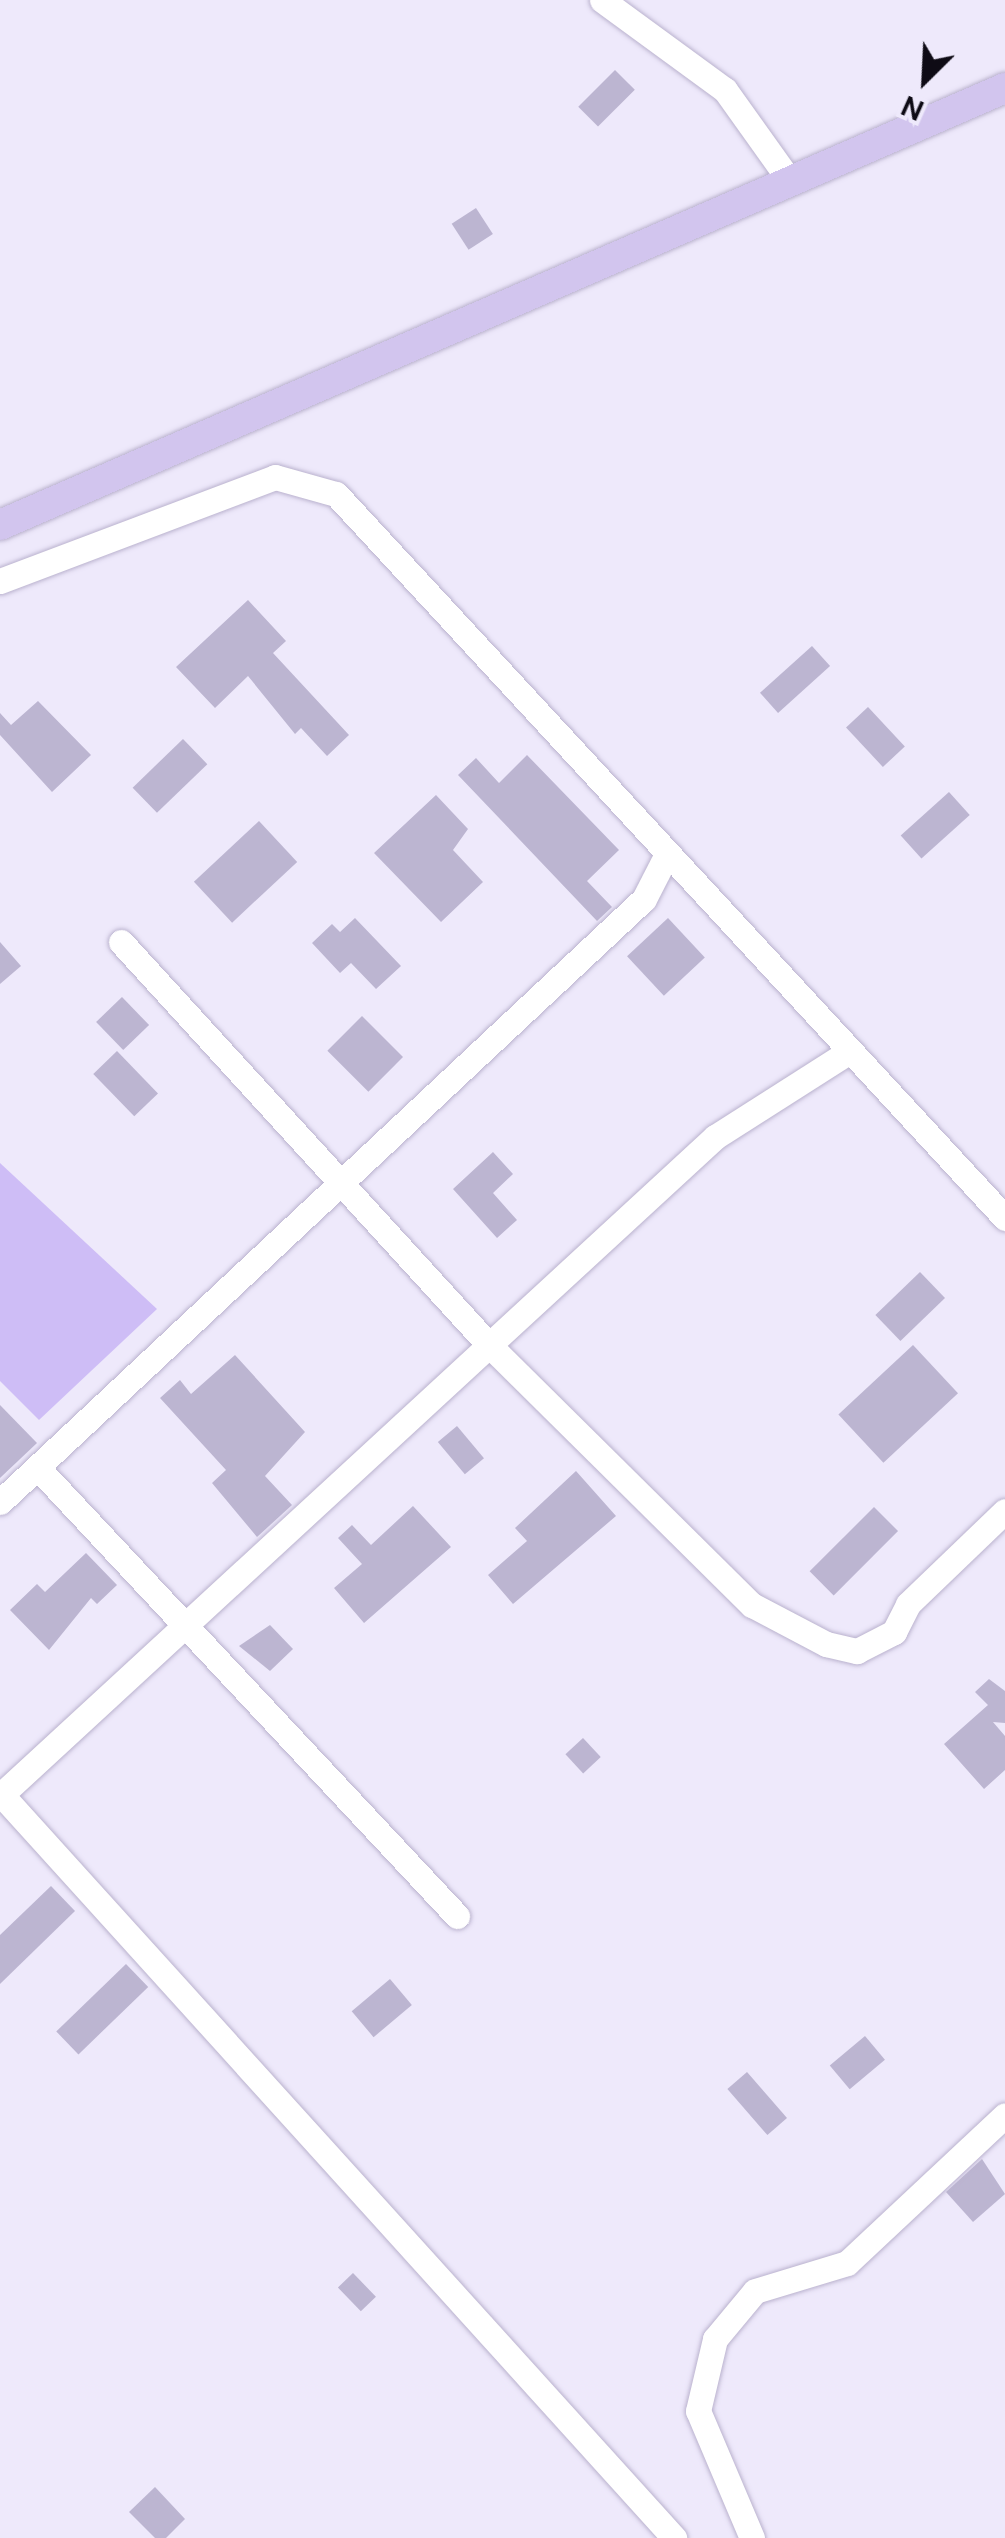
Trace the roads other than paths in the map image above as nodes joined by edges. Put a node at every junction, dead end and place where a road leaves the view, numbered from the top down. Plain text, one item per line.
1 (602, 0) edge
2 (1005, 88) edge
3 (790, 182) junction
4 (0, 525) edge
5 (0, 581) edge
6 (666, 856) junction
7 (122, 942) dead end
8 (850, 1052) junction
9 (342, 1184) junction
10 (1005, 1218) edge
11 (489, 1345) junction
12 (37, 1467) junction
13 (0, 1502) edge
14 (1005, 1511) edge
15 (183, 1630) junction
16 (1, 1794) edge
17 (457, 1916) dead end
18 (1005, 2115) edge
19 (674, 2538) edge
20 (752, 2538) edge

1 - 3 street
2 - 3 main road
3 - 4 main road
5 - 6 street
6 - 8 street
6 - 9 street
7 - 9 street
8 - 10 street
8 - 11 street
9 - 11 street
9 - 12 street
11 - 14 street
11 - 15 street
12 - 13 street
12 - 15 street
15 - 16 street
15 - 17 street
16 - 19 street
18 - 20 street

